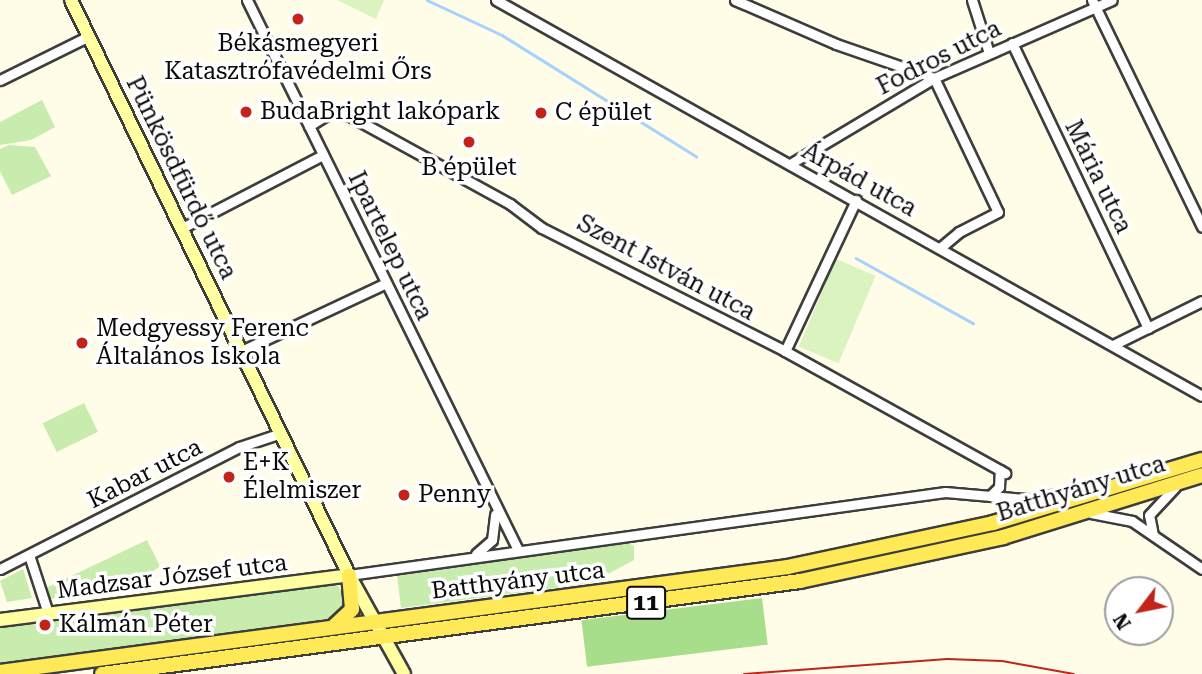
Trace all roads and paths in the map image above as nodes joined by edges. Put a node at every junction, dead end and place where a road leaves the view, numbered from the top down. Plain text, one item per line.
1 (71, 0) edge
2 (247, 0) edge
3 (496, 0) edge
4 (735, 0) edge
5 (972, 0) edge
6 (1112, 0) edge
7 (1093, 4) edge
8 (89, 36) junction
9 (1012, 43) junction
10 (989, 53) junction
11 (934, 78) junction
12 (0, 80) edge
13 (309, 127) junction
14 (323, 155) junction
15 (790, 164) junction
16 (856, 200) junction
17 (1202, 227) edge
18 (181, 228) junction
19 (941, 247) junction
20 (386, 282) junction
21 (1202, 301) edge
22 (1148, 328) junction
23 (1113, 345) junction
24 (241, 351) junction
25 (785, 351) junction
26 (1202, 396) edge
27 (281, 433) junction
28 (1202, 460) edge
29 (1202, 475) edge
30 (1181, 482) junction
31 (1117, 487) junction
32 (989, 496) junction
33 (495, 511) junction
34 (1086, 513) junction
35 (1153, 537) junction
36 (518, 550) junction
37 (29, 555) junction
38 (471, 557) junction
39 (0, 569) edge
40 (1202, 569) edge
41 (349, 575) junction
42 (48, 613) junction
43 (0, 620) edge
44 (377, 621) junction
45 (333, 627) junction
46 (385, 635) junction
47 (0, 672) edge
48 (102, 674) edge
49 (404, 674) edge

1 - 8 street, Pünkösdfürdő utca
2 - 13 street, Ipartelep utca
3 - 15 street, Árpád utca
4 - 11 street
5 - 10 street
6 - 7 street, Fodros utca
7 - 9 street, Fodros utca
7 - 17 street
8 - 12 street
8 - 18 street, Pünkösdfürdő utca
9 - 10 street, Fodros utca
9 - 22 street, Mária utca
10 - 11 street, Fodros utca
11 - 15 street, Fodros utca
11 - 19 street
13 - 14 street, Ipartelep utca
13 - 25 street, Szent István utca
14 - 18 street
14 - 20 street, Ipartelep utca
15 - 16 street, Árpád utca
16 - 19 street, Árpád utca
16 - 25 street
18 - 24 street, Pünkösdfürdő utca
19 - 23 street, Árpád utca
20 - 24 street
20 - 33 street, Ipartelep utca
21 - 22 street
22 - 23 street
23 - 26 street, Árpád utca
24 - 27 street, Pünkösdfürdő utca
25 - 32 street, Szent István utca
27 - 37 street, Kabar utca
27 - 41 street, Pünkösdfürdő utca
28 - 31 main road, Batthyány utca / 11
29 - 30 main road, Batthyány utca / 11
30 - 34 main road, Batthyány utca / 11
30 - 35 street
31 - 32 street, Batthyány utca
31 - 44 main road, Batthyány utca / 11
32 - 36 street, Batthyány utca
33 - 36 street, Ipartelep utca
33 - 38 street
34 - 35 street
34 - 46 main road, Batthyány utca / 11
35 - 40 street
36 - 38 street, Batthyány utca
37 - 39 street, Kabar utca
37 - 42 street
38 - 41 street, Batthyány utca
41 - 42 street, Madzsar József utca
41 - 44 street, Pünkösdfürdő utca
41 - 45 main road
42 - 43 street, Madzsar József utca
44 - 45 main road, Batthyány utca / 11
44 - 46 street, Pünkösdfürdő utca
45 - 47 main road, Batthyány utca / 11
46 - 48 main road, Batthyány utca / 11
46 - 49 street, Pünkösdfürdő utca

